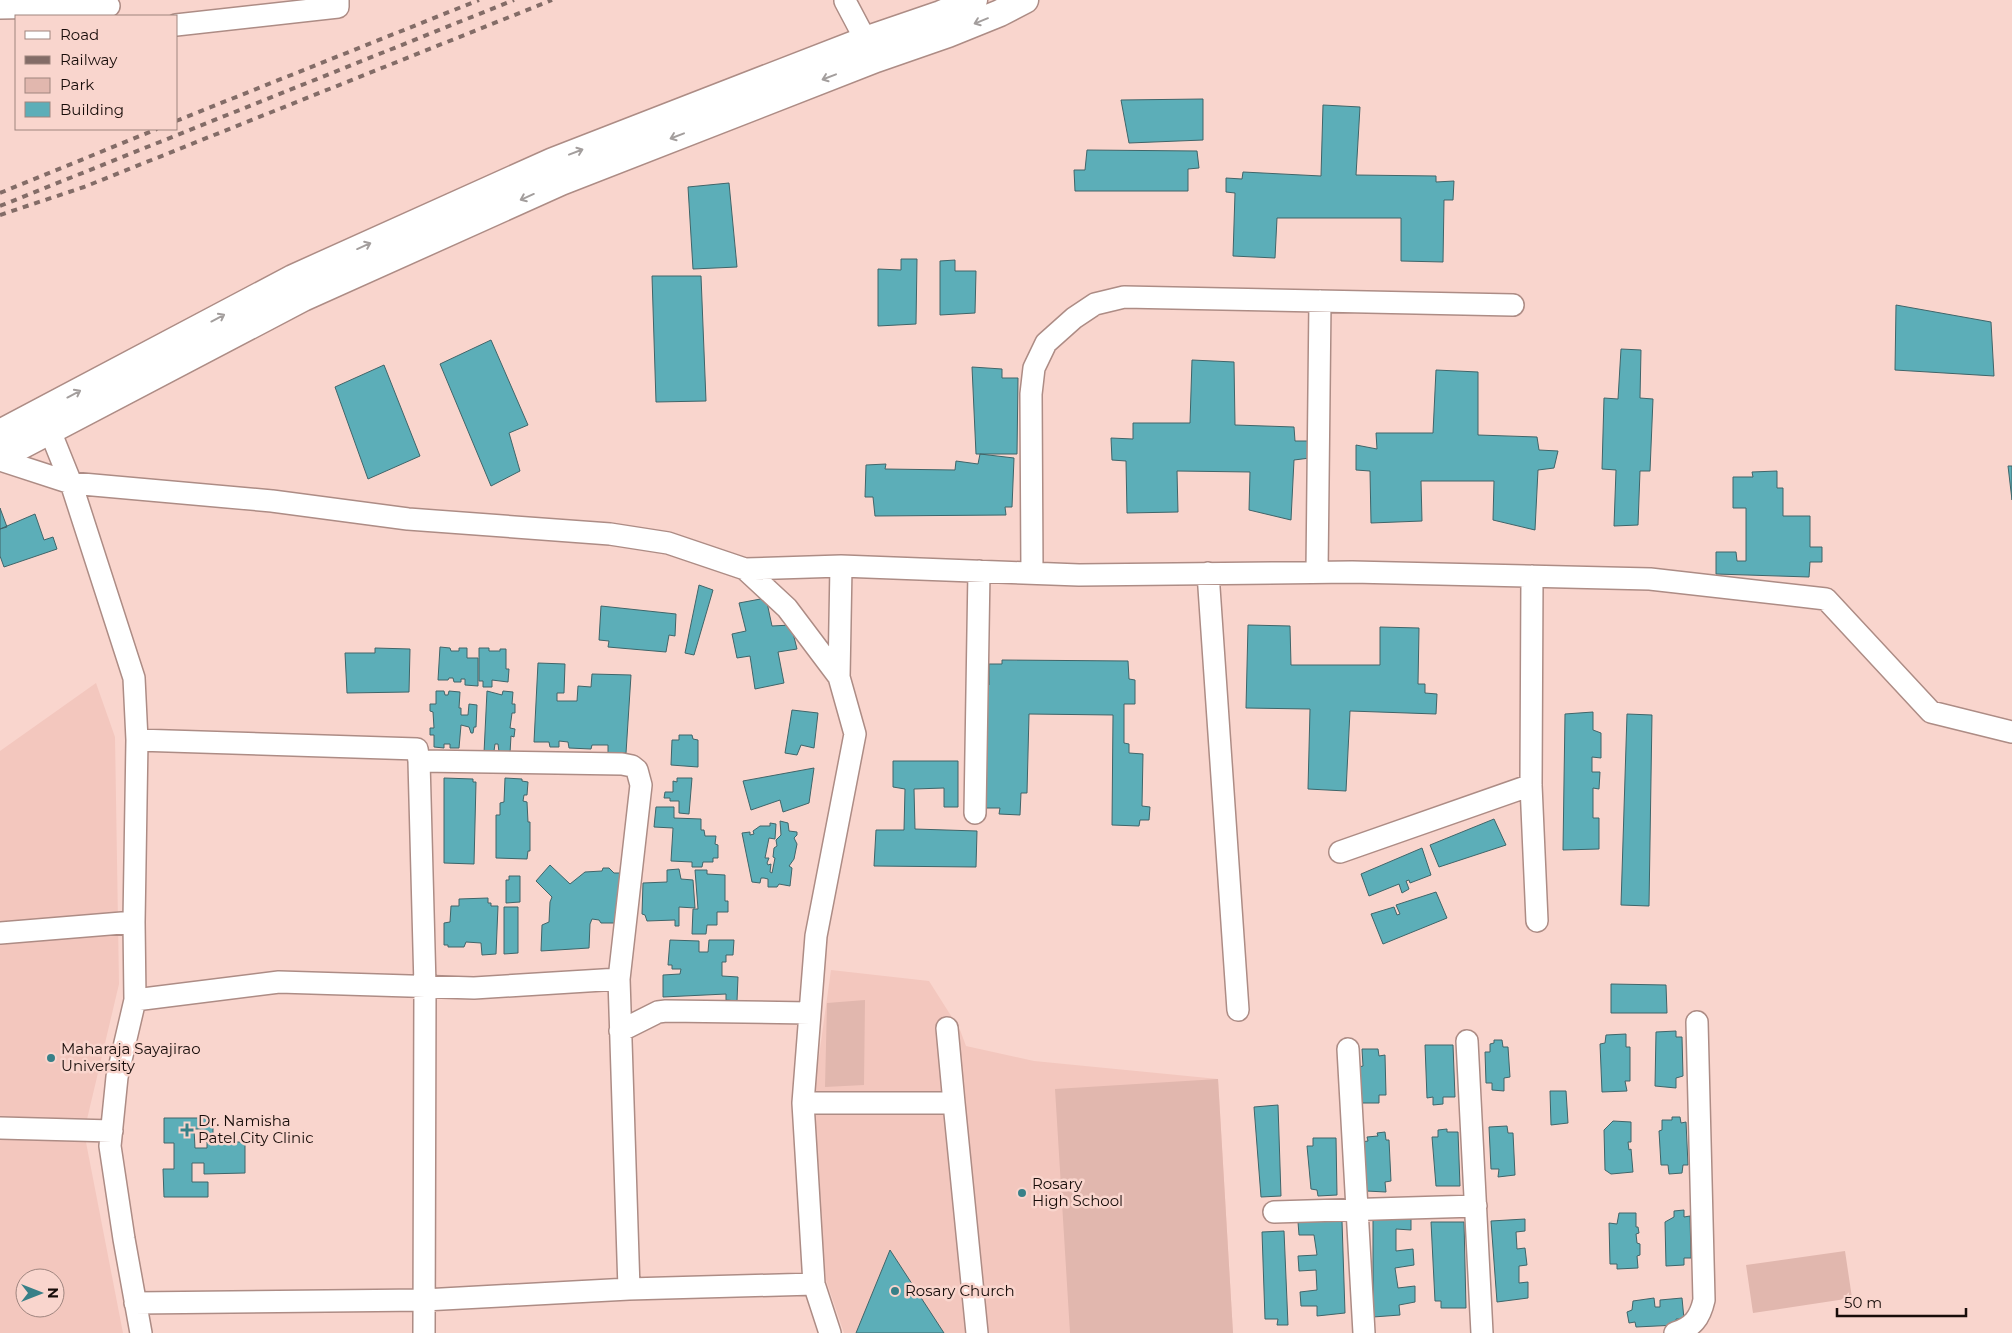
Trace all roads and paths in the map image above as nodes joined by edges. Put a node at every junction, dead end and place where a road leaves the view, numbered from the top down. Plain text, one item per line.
1 (338, 0) edge
2 (974, 0) edge
3 (1025, 0) edge
4 (845, 2) dead end
5 (109, 7) edge
6 (0, 8) edge
7 (178, 25) edge
8 (870, 49) junction
9 (1320, 301) junction
10 (1513, 305) dead end
11 (46, 421) junction
12 (0, 433) edge
13 (0, 458) edge
14 (71, 483) junction
15 (841, 566) junction
16 (745, 569) junction
17 (979, 571) junction
18 (1317, 572) junction
19 (1032, 573) junction
20 (1208, 573) junction
21 (1532, 576) junction
22 (839, 677) junction
23 (2012, 732) edge
24 (138, 740) junction
25 (419, 761) junction
26 (1531, 785) junction
27 (975, 813) dead end
28 (1340, 852) dead end
29 (134, 922) junction
30 (1537, 922) dead end
31 (0, 933) edge
32 (619, 979) junction
33 (425, 986) junction
34 (135, 1000) junction
35 (1238, 1010) dead end
36 (810, 1014) junction
37 (1697, 1022) dead end
38 (947, 1028) dead end
39 (620, 1031) junction
40 (1467, 1041) dead end
41 (1348, 1049) dead end
42 (803, 1103) junction
43 (954, 1103) junction
44 (0, 1128) edge
45 (112, 1131) junction
46 (1476, 1206) junction
47 (1357, 1210) junction
48 (1274, 1212) dead end
49 (814, 1284) junction
50 (629, 1289) junction
51 (424, 1300) junction
52 (136, 1303) junction
53 (141, 1333) edge
54 (424, 1333) edge
55 (830, 1333) edge
56 (977, 1333) edge
57 (1364, 1333) edge
58 (1482, 1333) edge
59 (1675, 1333) edge

1 - 7 street
2 - 8 main road
3 -> 8 main road
4 - 8 street
5 - 6 street
8 - 11 main road
9 - 10 street
9 - 18 street
9 - 19 street
11 - 12 main road
11 - 13 main road
11 - 14 street
13 - 14 street
14 - 16 street
14 - 24 street
15 - 16 street
15 - 17 street
15 - 22 street
16 - 22 street
17 - 19 street
17 - 27 street
18 - 20 street
18 - 21 street
19 - 20 street
20 - 35 street
21 - 23 street
21 - 26 street
22 - 36 street
24 - 25 street
24 - 29 street
25 - 32 street
25 - 33 street
26 - 28 street
26 - 30 street
29 - 31 street
29 - 34 street
32 - 33 street
32 - 39 street
33 - 34 street
33 - 51 street
34 - 45 street
36 - 39 street
36 - 42 street
37 - 59 street
38 - 43 street
39 - 50 street
40 - 46 street
41 - 47 street
42 - 43 street
42 - 49 street
43 - 56 street
44 - 45 street
45 - 52 street
46 - 47 street
46 - 58 street
47 - 48 street
47 - 57 street
49 - 50 street
49 - 55 street
50 - 51 street
51 - 52 street
51 - 54 street
52 - 53 street

